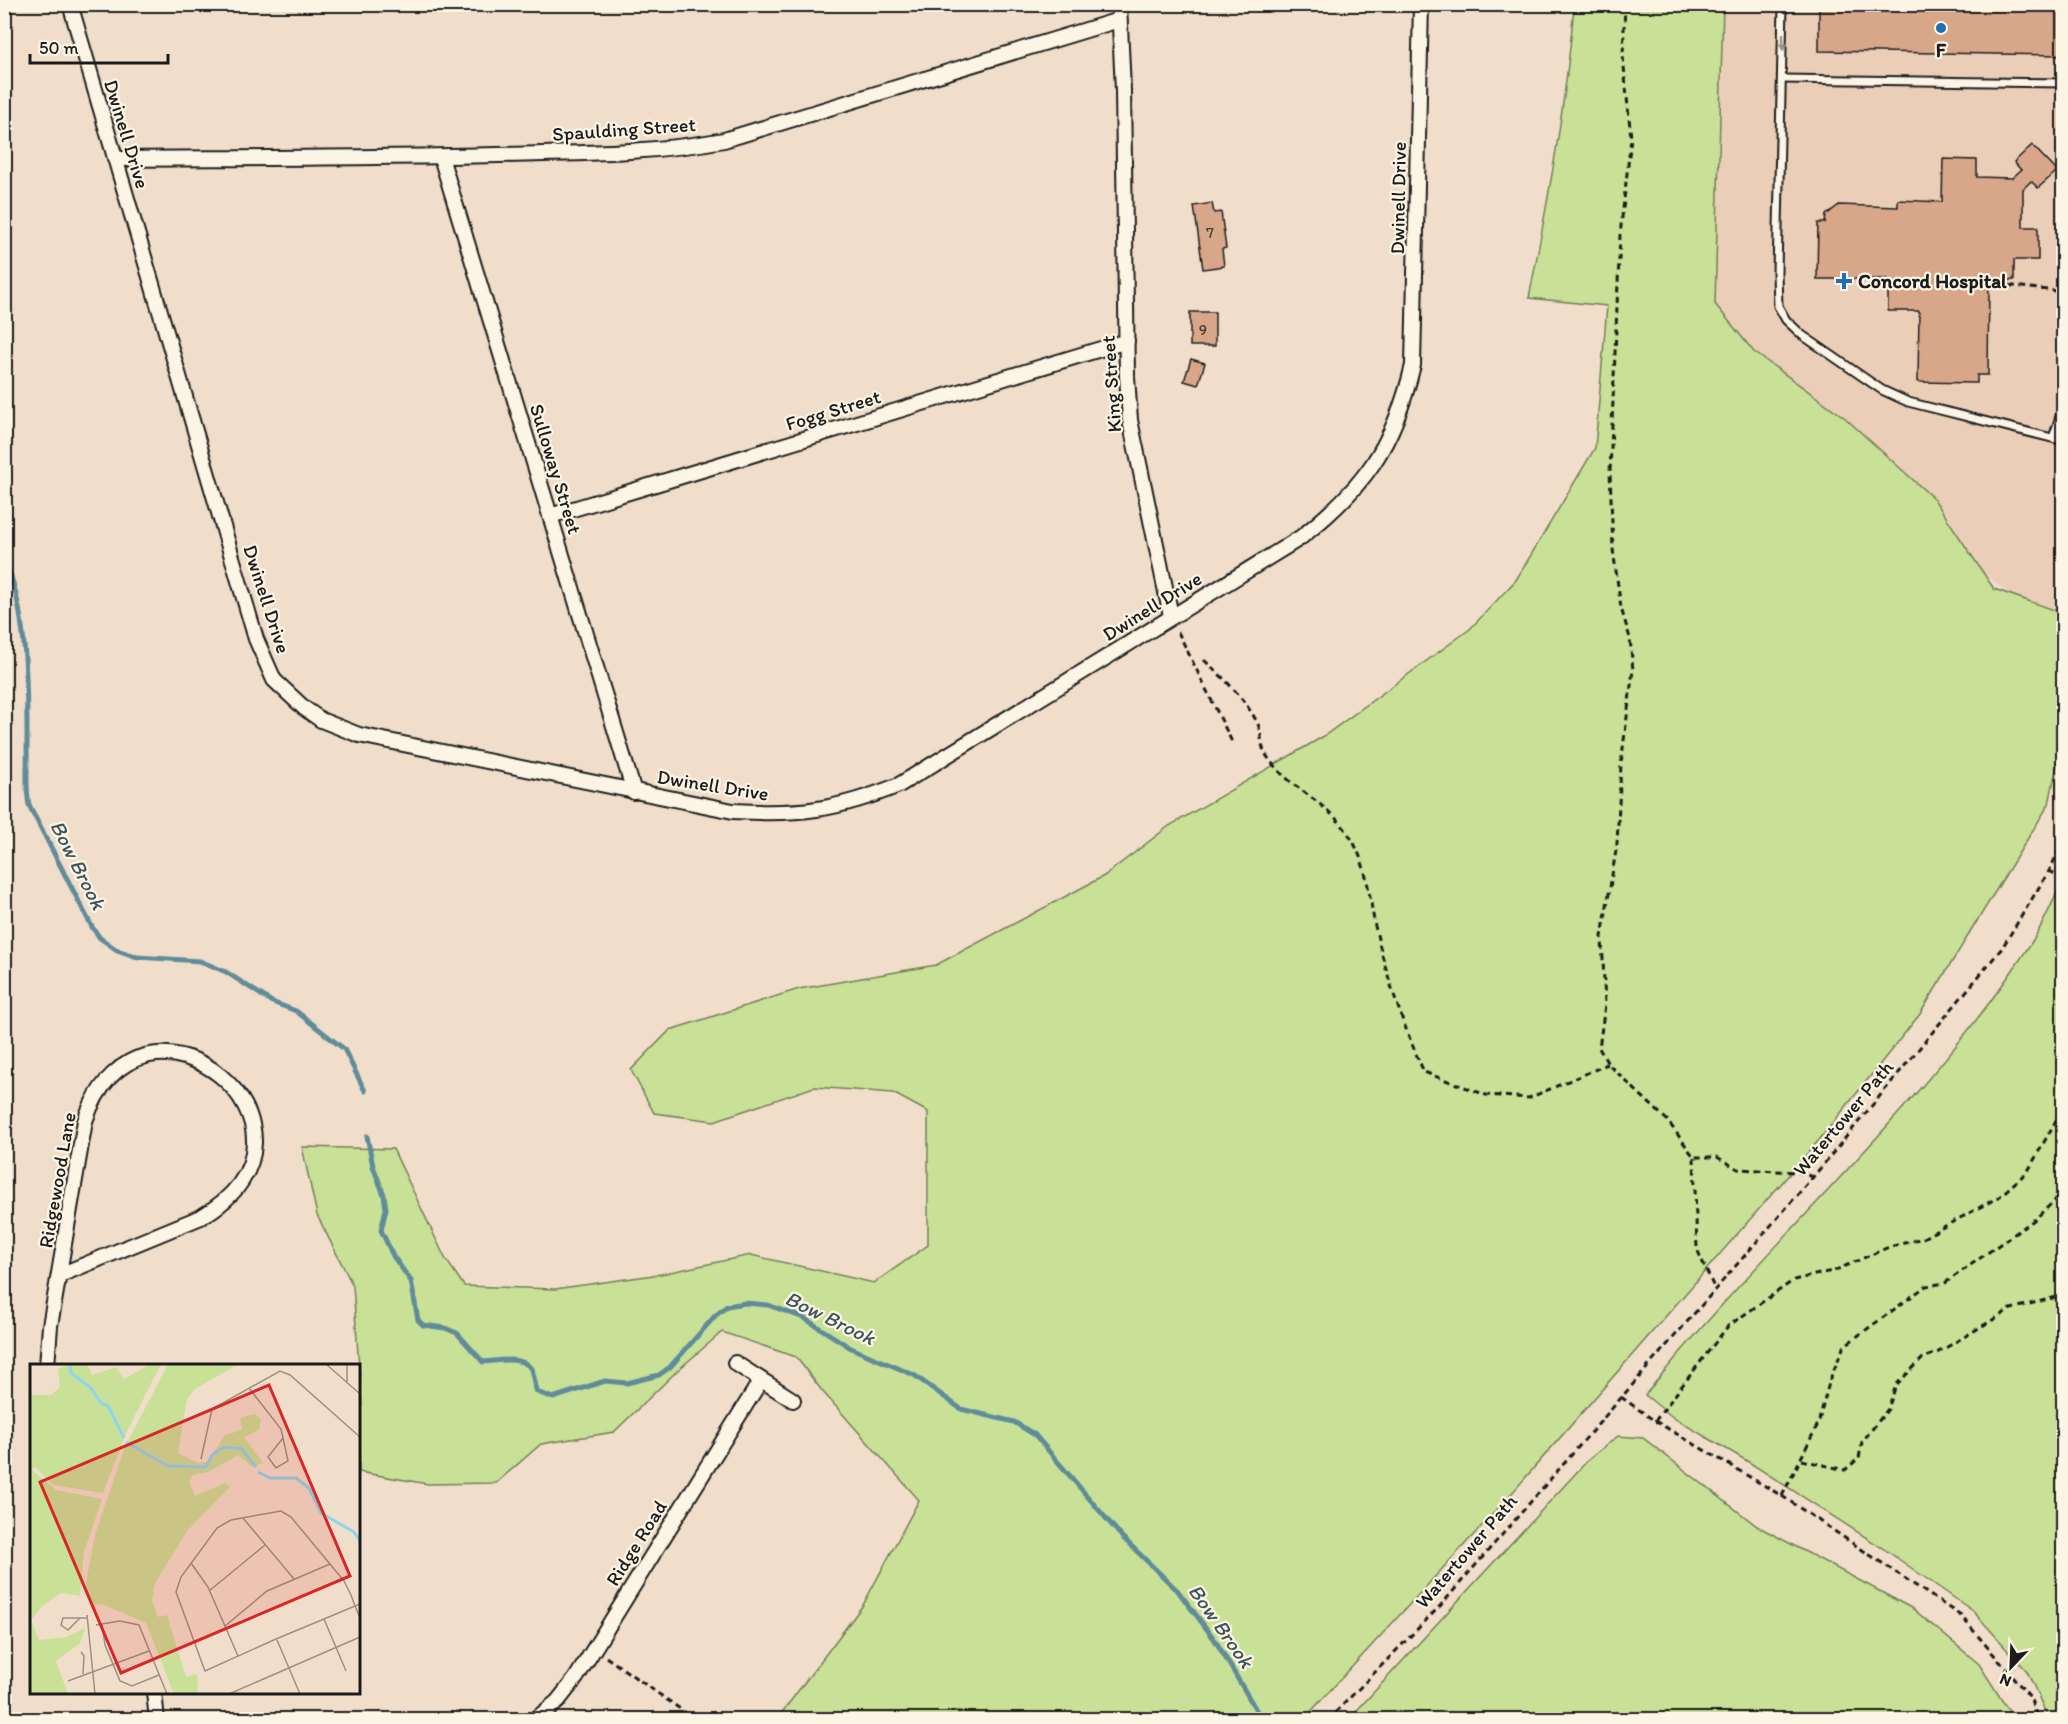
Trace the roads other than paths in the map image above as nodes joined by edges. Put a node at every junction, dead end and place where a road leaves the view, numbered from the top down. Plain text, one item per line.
1 (70, 4) edge
2 (1119, 4) edge
3 (1421, 4) edge
4 (1783, 4) edge
5 (1119, 20) junction
6 (1783, 79) junction
7 (2064, 83) edge
8 (441, 157) junction
9 (115, 159) junction
10 (1127, 341) junction
11 (2064, 404) edge
12 (2053, 438) junction
13 (2064, 441) edge
14 (550, 516) junction
15 (1171, 616) junction
16 (634, 792) junction
17 (60, 1275) junction
18 (735, 1363) dead end
19 (47, 1364) edge
20 (761, 1380) junction
21 (793, 1400) dead end
22 (154, 1694) edge
23 (157, 1719) edge
24 (535, 1719) edge

1 - 9 street, Dwinell Drive
2 - 5 street, King Street
3 - 15 street, Dwinell Drive
4 -> 6 lane
5 - 8 street, Spaulding Street
5 - 10 street, King Street
6 - 7 lane
6 - 12 lane
8 - 9 street, Spaulding Street
8 - 14 street, Sulloway Street
9 - 16 street, Dwinell Drive
10 - 14 street, Fogg Street
10 - 15 street, King Street
11 - 12 lane
12 - 13 lane
14 - 16 street, Sulloway Street
15 - 16 street, Dwinell Drive
17 - 17 street, Ridgewood Lane
17 - 19 street, Ridgewood Lane
18 - 20 street
20 - 21 street
20 - 24 street, Ridge Road
22 - 23 street

